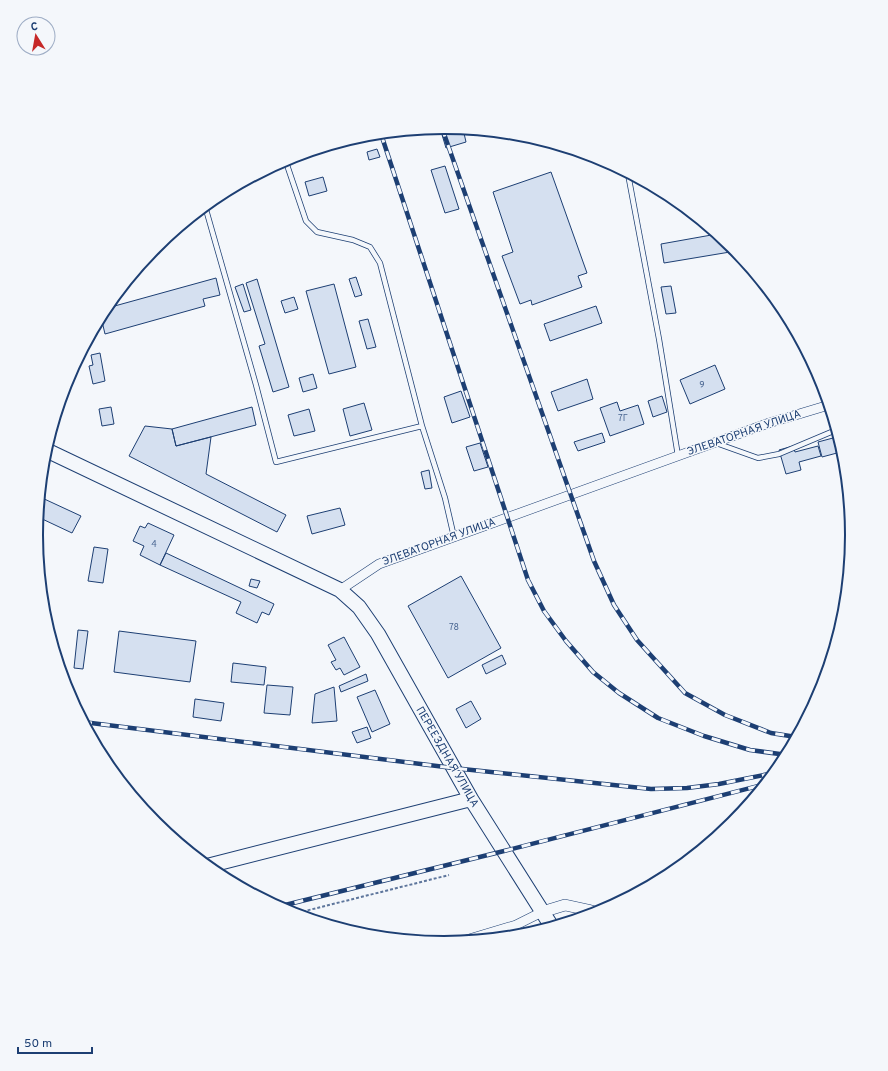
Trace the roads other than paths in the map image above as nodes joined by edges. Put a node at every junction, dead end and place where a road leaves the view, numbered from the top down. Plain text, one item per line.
1 (288, 167) edge
2 (629, 180) edge
3 (207, 212) edge
4 (824, 407) edge
5 (422, 426) junction
6 (831, 432) edge
7 (714, 443) junction
8 (52, 452) edge
9 (678, 456) junction
10 (454, 537) junction
11 (340, 590) junction
12 (470, 799) junction
13 (214, 864) edge
14 (585, 911) edge
15 (542, 912) junction
16 (549, 923) edge
17 (485, 934) edge

1 - 5 lane
2 - 9 lane
3 - 5 lane
4 - 7 street, ЭЛЕВАТОРНАЯ УЛИЦА
5 - 10 lane
6 - 7 lane
7 - 9 street, ЭЛЕВАТОРНАЯ УЛИЦА
8 - 11 main road
9 - 10 street, ЭЛЕВАТОРНАЯ УЛИЦА
10 - 11 street, ЭЛЕВАТОРНАЯ УЛИЦА
11 - 12 main road, ПЕРЕЕЗДНАЯ УЛИЦА
12 - 13 main road
12 - 15 main road, ПЕРЕЕЗДНАЯ УЛИЦА
14 - 15 street
15 - 16 main road, ПЕРЕЕЗДНАЯ УЛИЦА
15 - 17 street

